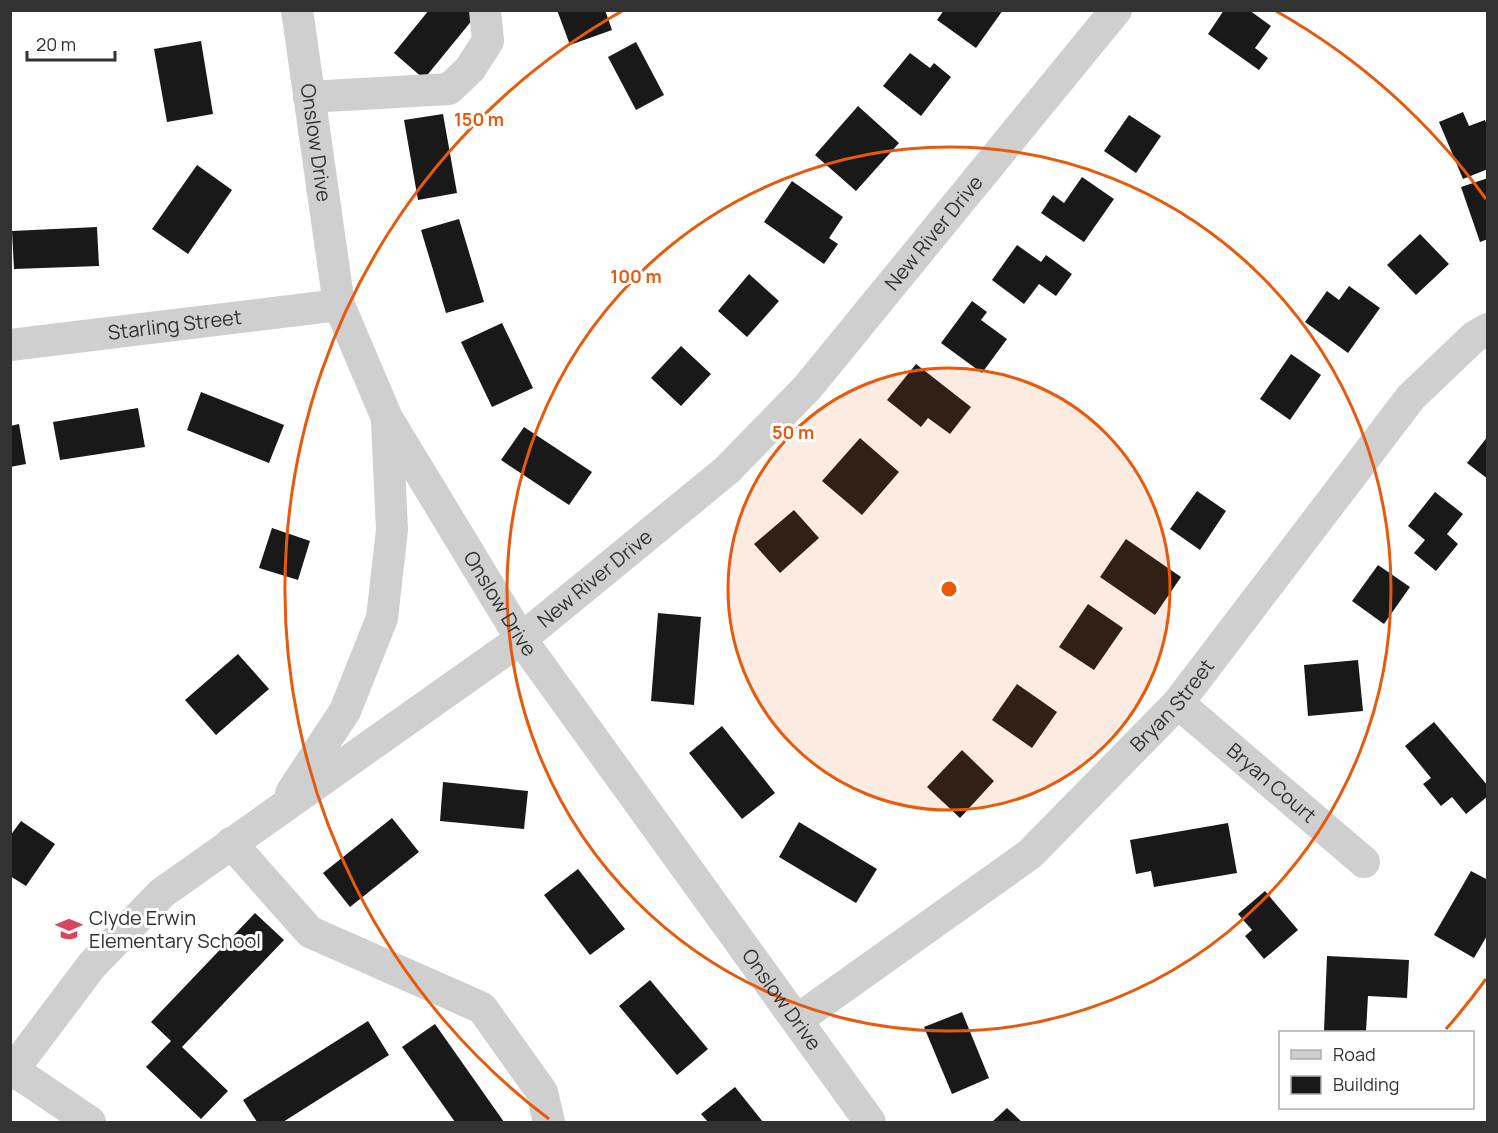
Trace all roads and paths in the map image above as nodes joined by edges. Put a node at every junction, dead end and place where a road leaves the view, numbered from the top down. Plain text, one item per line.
1 (297, 10) edge
2 (485, 10) edge
3 (1116, 10) edge
4 (309, 97) junction
5 (339, 305) junction
6 (1488, 329) edge
7 (10, 345) edge
8 (387, 418) junction
9 (521, 639) junction
10 (1178, 703) junction
11 (282, 807) junction
12 (231, 843) junction
13 (1364, 862) dead end
14 (797, 1020) junction
15 (12, 1072) edge
16 (90, 1122) edge
17 (549, 1122) edge
18 (870, 1122) edge

1 - 4 street, Onslow Drive
2 - 4 street
3 - 9 street, New River Drive
4 - 5 street, Onslow Drive
5 - 7 street, Starling Street
5 - 8 street, Onslow Drive
6 - 10 street, Bryan Street
8 - 9 street, Onslow Drive
8 - 11 street
9 - 11 street, New River Drive
9 - 14 street, Onslow Drive
10 - 13 street, Bryan Court
10 - 14 street, Bryan Street
11 - 12 street, New River Drive
12 - 15 street, New River Drive
12 - 17 street
14 - 18 street, Onslow Drive
15 - 16 street

